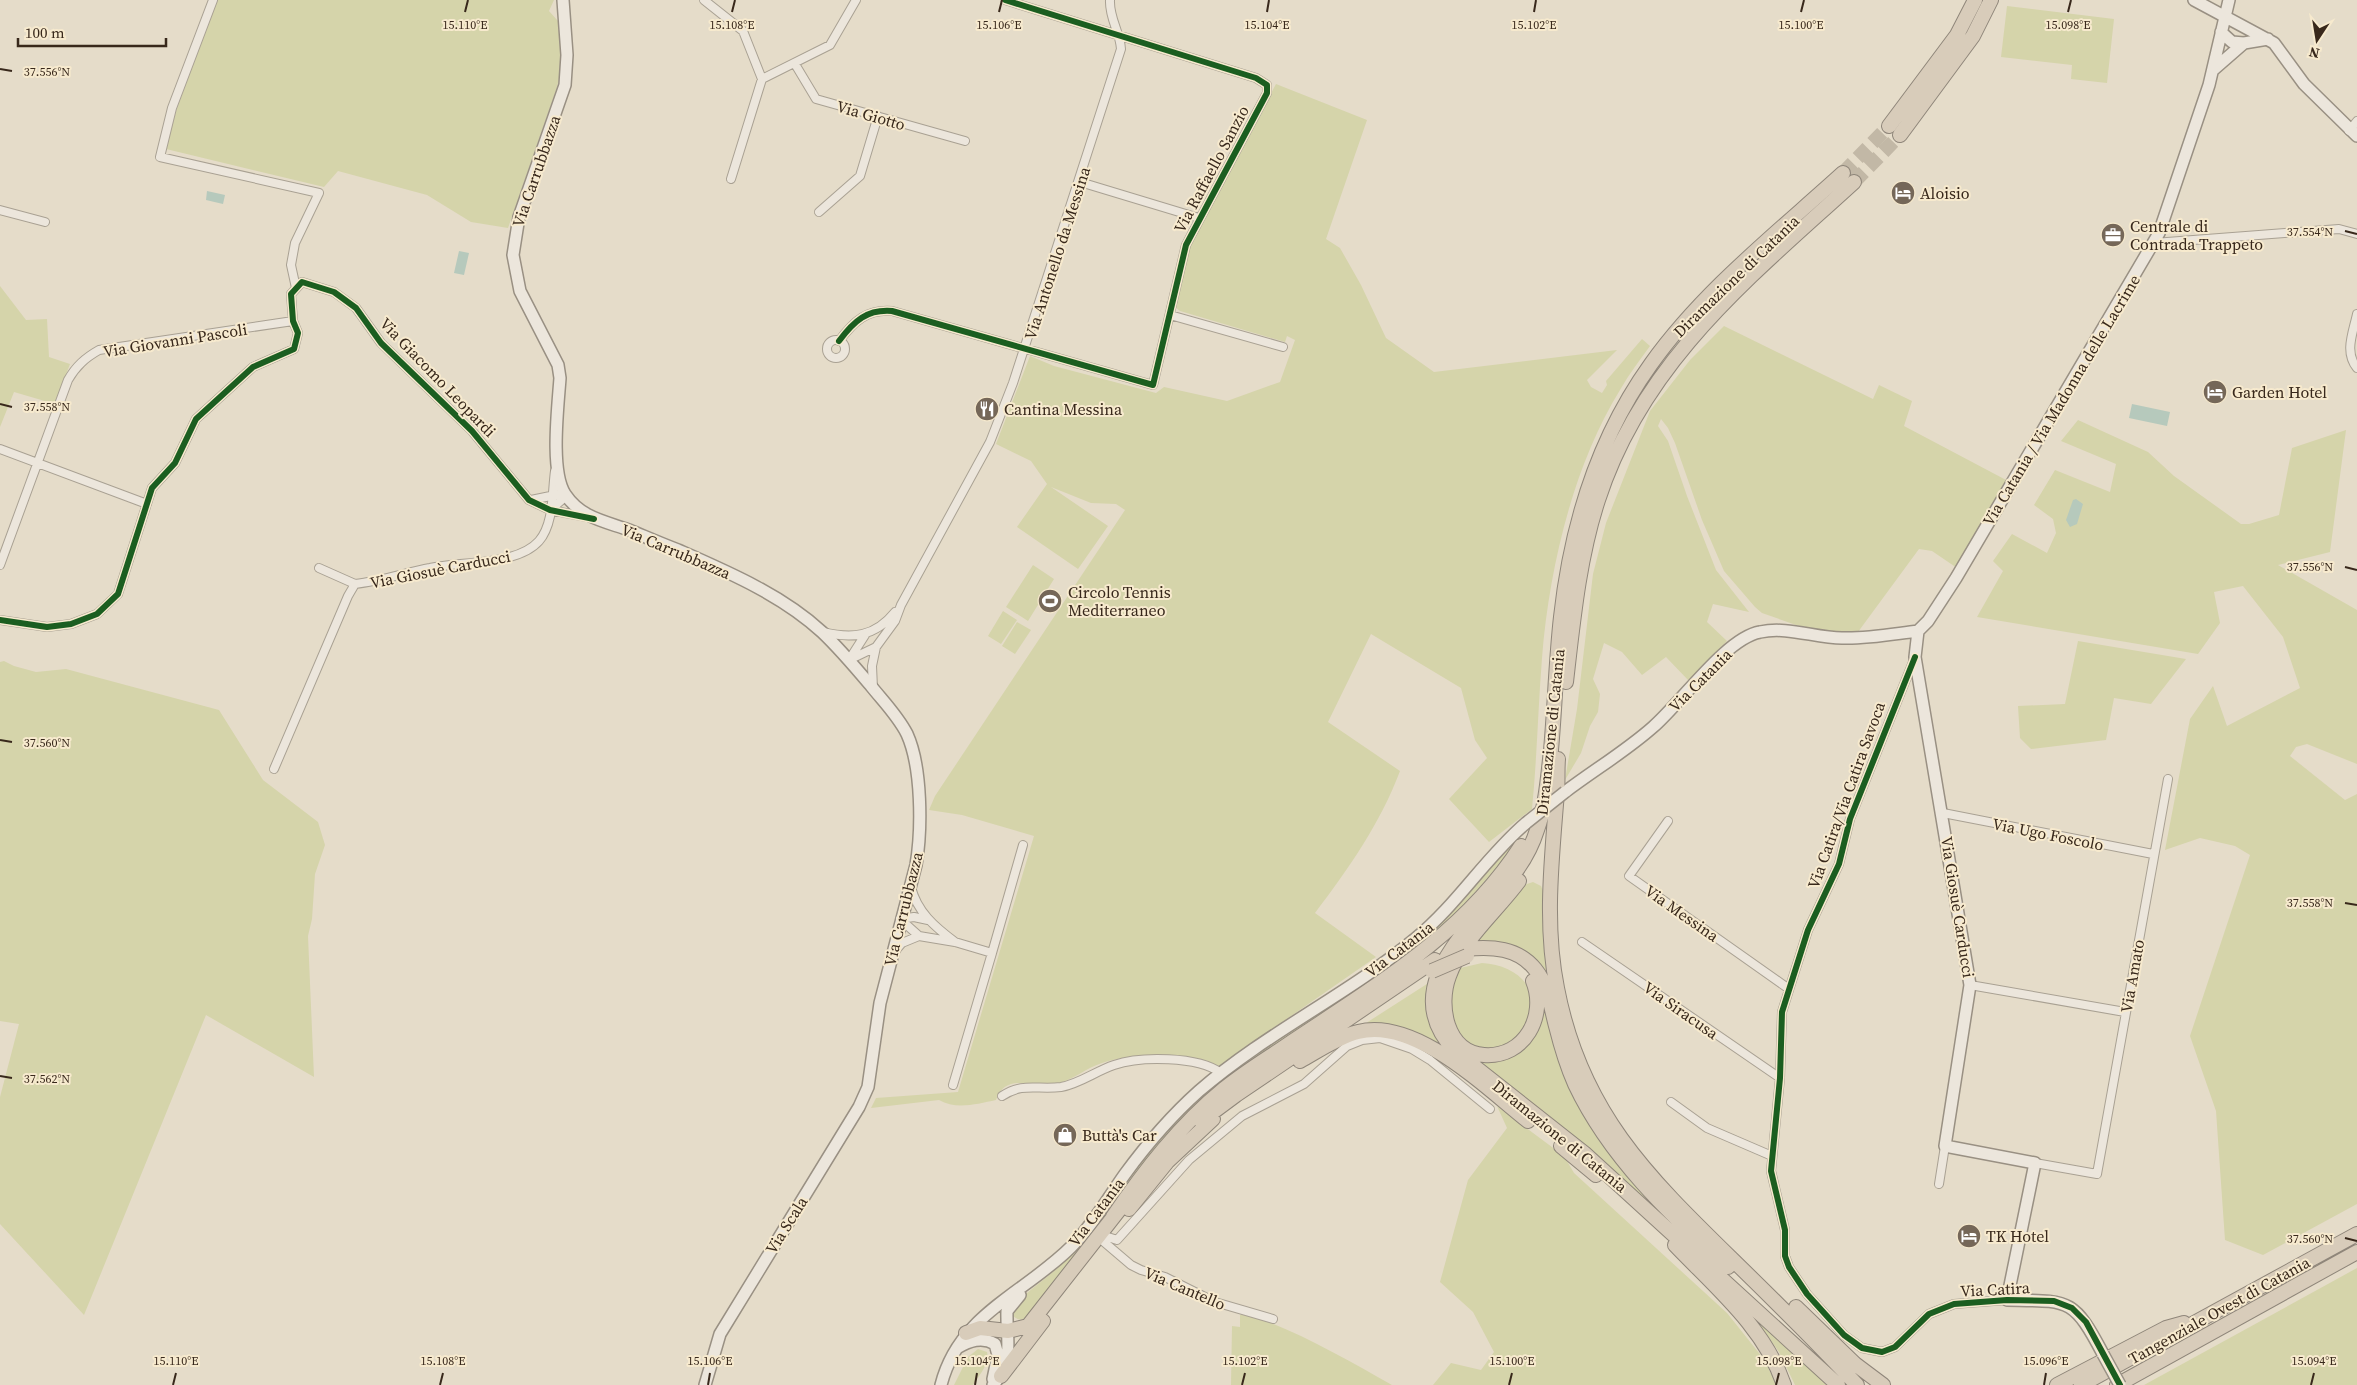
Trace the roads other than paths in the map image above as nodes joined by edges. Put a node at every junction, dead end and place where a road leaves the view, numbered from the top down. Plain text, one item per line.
1 (213, 0) edge
2 (564, 0) edge
3 (704, 0) edge
4 (856, 0) edge
5 (1005, 0) edge
6 (1110, 0) edge
7 (1975, 0) edge
8 (1992, 0) edge
9 (2194, 0) edge
10 (2229, 0) edge
11 (2226, 15) junction
12 (2252, 31) junction
13 (2221, 32) junction
14 (1121, 37) junction
15 (2268, 39) junction
16 (2244, 43) junction
17 (795, 64) junction
18 (2212, 70) junction
19 (762, 79) junction
20 (878, 116) junction
21 (2357, 121) edge
22 (2353, 133) edge
23 (965, 141) dead end
24 (731, 179) dead end
25 (1080, 182) junction
26 (0, 210) edge
27 (820, 212) dead end
28 (1199, 218) junction
29 (45, 222) dead end
30 (2357, 234) edge
31 (2154, 244) junction
32 (296, 288) junction
33 (2357, 314) edge
34 (1170, 315) junction
35 (293, 321) junction
36 (840, 341) dead end
37 (1283, 347) dead end
38 (1026, 348) junction
39 (2357, 368) edge
40 (0, 449) edge
41 (38, 464) junction
42 (556, 465) junction
43 (565, 493) junction
44 (551, 496) junction
45 (530, 500) junction
46 (147, 504) junction
47 (550, 510) junction
48 (594, 519) junction
49 (0, 565) edge
50 (319, 568) dead end
51 (356, 584) junction
52 (901, 604) junction
53 (1561, 618) junction
54 (0, 620) edge
55 (1918, 631) junction
56 (822, 632) junction
57 (865, 635) junction
58 (876, 647) junction
59 (1915, 657) junction
60 (849, 660) junction
61 (873, 688) junction
62 (1558, 763) junction
63 (274, 768) dead end
64 (2168, 779) dead end
65 (1943, 813) junction
66 (1668, 821) dead end
67 (1023, 845) dead end
68 (2153, 854) junction
69 (910, 885) junction
70 (900, 919) junction
71 (928, 920) junction
72 (919, 936) junction
73 (955, 942) junction
74 (1582, 942) dead end
75 (992, 953) junction
76 (1466, 953) junction
77 (892, 956) junction
78 (1434, 965) junction
79 (1970, 985) junction
80 (1789, 989) junction
81 (2126, 1012) junction
82 (872, 1067) joint
83 (1221, 1073) junction
84 (1277, 1073) junction
85 (1780, 1078) junction
86 (953, 1085) dead end
87 (1002, 1096) dead end
88 (1671, 1102) dead end
89 (1490, 1109) dead end
90 (1619, 1137) junction
91 (1945, 1146) junction
92 (1772, 1156) junction
93 (2035, 1162) junction
94 (1618, 1183) junction
95 (1939, 1184) dead end
96 (1113, 1217) junction
97 (1659, 1229) junction
98 (2357, 1234) edge
99 (1106, 1240) junction
100 (2357, 1252) edge
101 (1052, 1264) junction
102 (1710, 1266) junction
103 (1788, 1267) joint
104 (2007, 1300) junction
105 (2206, 1316) junction
106 (1273, 1319) dead end
107 (1008, 1331) junction
108 (966, 1333) junction
109 (954, 1351) junction
110 (995, 1382) edge
111 (705, 1385) edge
112 (941, 1385) edge
113 (946, 1385) edge
114 (1784, 1385) edge
115 (1838, 1385) edge
116 (1856, 1385) edge
117 (1882, 1385) edge
118 (2057, 1385) edge
119 (2081, 1385) edge
120 (2119, 1385) edge

1 - 32 street
2 - 42 main road, Via Carrubbazza
3 - 19 street
4 - 17 street
5 - 14 street, Via Raffaello Sanzio
6 - 14 street, Via Antonello da Messina
7 - 8 highway
9 - 11 main road
10 - 11 main road, Via Catania / Via Madonna delle Lacrime
11 - 12 main road
11 - 13 main road, Via Catania / Via Madonna delle Lacrime
12 - 13 main road
12 - 15 main road
13 - 16 main road
13 - 18 main road, Via Catania / Via Madonna delle Lacrime
14 - 25 street, Via Antonello da Messina
14 - 28 street, Via Raffaello Sanzio
15 - 16 main road
15 - 22 main road
16 - 18 main road
17 - 19 street
17 - 20 street, Via Giotto
18 - 31 main road, Via Catania / Via Madonna delle Lacrime
19 - 24 street
20 - 23 street, Via Giotto
20 - 27 street
21 - 22 street
25 - 28 street
25 - 38 street, Via Antonello da Messina
26 - 29 street
28 - 34 street, Via Raffaello Sanzio
30 - 31 street
31 - 55 main road, Via Catania / Via Madonna delle Lacrime
32 - 35 street
32 - 45 street, Via Giacomo Leopardi
33 - 39 street
34 - 37 street
34 - 38 street, Via Raffaello Sanzio
35 - 41 street, Via Giovanni Pascoli
35 - 46 street
36 - 38 street, Via Raffaello Sanzio
38 - 52 street, Via Antonello da Messina
40 - 41 street
41 - 46 street
41 - 49 street
42 - 43 main road, Via Carrubbazza
42 - 44 street, Via Giosuè Carducci
43 - 44 street
43 - 47 street
43 - 48 main road, Via Carrubbazza
44 - 45 street
44 - 47 street, Via Giosuè Carducci
45 - 47 street, Via Giacomo Leopardi
46 - 54 street
47 - 48 street, Via Giacomo Leopardi
47 - 51 street, Via Giosuè Carducci
48 - 56 main road, Via Carrubbazza
50 - 51 street
51 - 63 street, Via Giosuè Carducci
52 - 57 street
52 - 58 street
53 - 62 highway, Diramazione di Catania
53 - 94 highway, Diramazione di Catania
53 - 96 highway
55 - 59 main road, Via Giosuè Carducci
55 - 83 main road, Via Catania, bridge
56 - 57 street
56 - 60 main road, Via Carrubbazza
57 - 60 street
58 - 60 street
58 - 61 street
59 - 65 main road, Via Giosuè Carducci
59 - 80 street, Via Catira/Via Catira Savoca
60 - 61 main road, Via Carrubbazza
61 - 69 main road, Via Carrubbazza
62 - 76 highway
62 - 90 highway, Diramazione di Catania
64 - 68 street, Via Amato
65 - 68 street, Via Ugo Foscolo
65 - 79 main road, Via Giosuè Carducci
66 - 80 street, Via Messina
67 - 75 street
68 - 81 street, Via Amato
69 - 70 main road, Via Carrubbazza
69 - 71 street
70 - 71 street
70 - 72 street
70 - 77 main road, Via Carrubbazza
71 - 73 street
72 - 73 street
72 - 77 street
73 - 75 street
74 - 85 street, Via Siracusa
75 - 86 street
76 - 78 highway, bridge
76 - 116 highway
77 - 82 main road, Via Carrubbazza
78 - 84 highway
78 - 96 highway
79 - 81 street
79 - 91 main road, Via Giosuè Carducci
80 - 85 street, Via Catira/Via Catira Savoca
81 - 93 street, Via Amato
82 - 111 main road, Via Scala
83 - 87 street
83 - 101 main road, Via Catania
84 - 97 highway
84 - 99 highway
85 - 92 street, Via Catira/Via Catira Savoca
88 - 92 street
89 - 99 street, Via Catania
90 - 116 highway, Diramazione di Catania
90 - 117 highway
91 - 93 main road
91 - 95 street, Via Giosuè Carducci
92 - 103 street, Via Catira/Via Catira Savoca
93 - 104 main road
94 - 97 highway
94 - 102 highway, Diramazione di Catania
96 - 107 highway
97 - 102 highway
97 - 114 highway
98 - 105 highway, Tangenziale Ovest di Catania
99 - 106 street, Via Cantello
99 - 110 highway
100 - 120 highway, Tangenziale Ovest di Catania
101 - 107 main road
101 - 108 main road, Via Catania
102 - 115 highway, Diramazione di Catania
103 - 104 street, Via Catira
104 - 120 main road, Via Catira, bridge
105 - 118 highway
105 - 119 highway, Tangenziale Ovest di Catania
107 - 108 highway
107 - 110 main road
108 - 109 main road, Via Catania
109 - 110 main road
109 - 112 main road, Via Catania
109 - 113 main road

